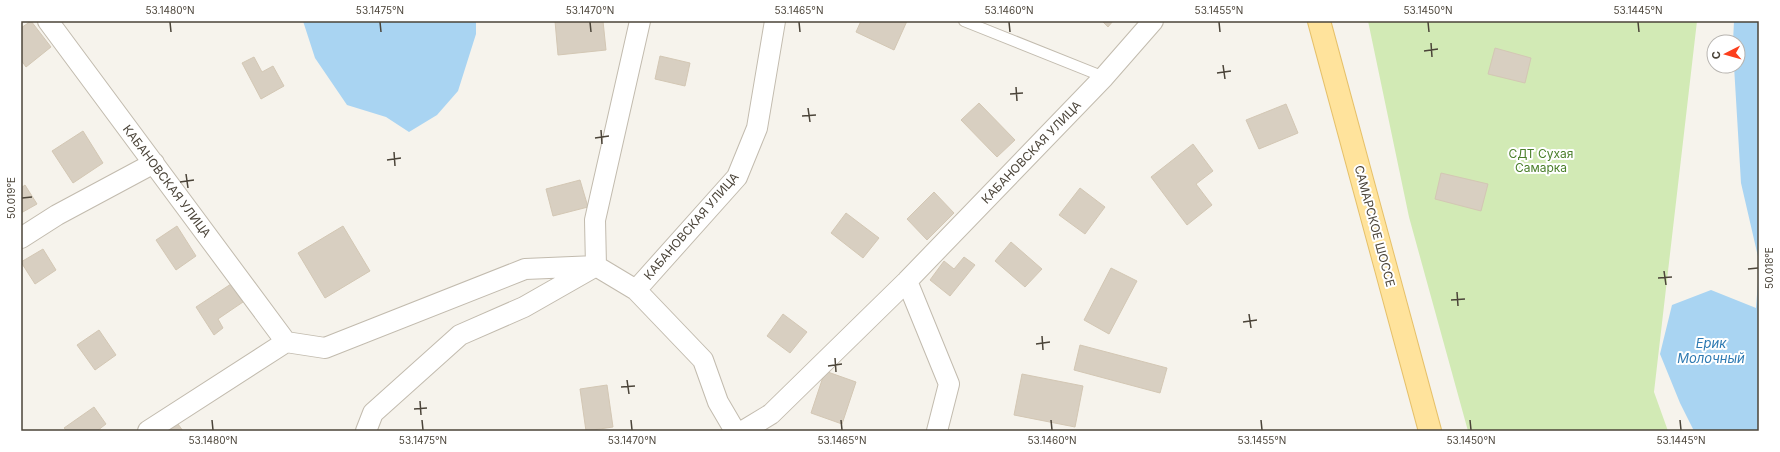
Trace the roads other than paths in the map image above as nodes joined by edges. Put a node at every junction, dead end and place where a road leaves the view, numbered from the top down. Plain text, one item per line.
1 (48, 21) edge
2 (640, 21) edge
3 (775, 21) edge
4 (964, 21) edge
5 (1153, 21) edge
6 (1319, 21) edge
7 (1104, 77) junction
8 (154, 163) junction
9 (21, 238) edge
10 (596, 266) junction
11 (907, 281) junction
12 (636, 290) junction
13 (286, 342) junction
14 (148, 431) edge
15 (366, 431) edge
16 (735, 431) edge
17 (743, 431) edge
18 (937, 431) edge
19 (1430, 431) edge

1 - 8 street, КАБАНОВСКАЯ УЛИЦА
2 - 10 street
3 - 12 street, КАБАНОВСКАЯ УЛИЦА
4 - 7 lane
5 - 7 street, КАБАНОВСКАЯ УЛИЦА
6 - 19 main road, САМАРСКОЕ ШОССЕ
7 - 11 street, КАБАНОВСКАЯ УЛИЦА
8 - 9 street
8 - 13 street, КАБАНОВСКАЯ УЛИЦА
10 - 12 street, КАБАНОВСКАЯ УЛИЦА
10 - 13 street
10 - 15 street
11 - 17 street, КАБАНОВСКАЯ УЛИЦА
11 - 18 street
12 - 16 street, КАБАНОВСКАЯ УЛИЦА
13 - 14 street

